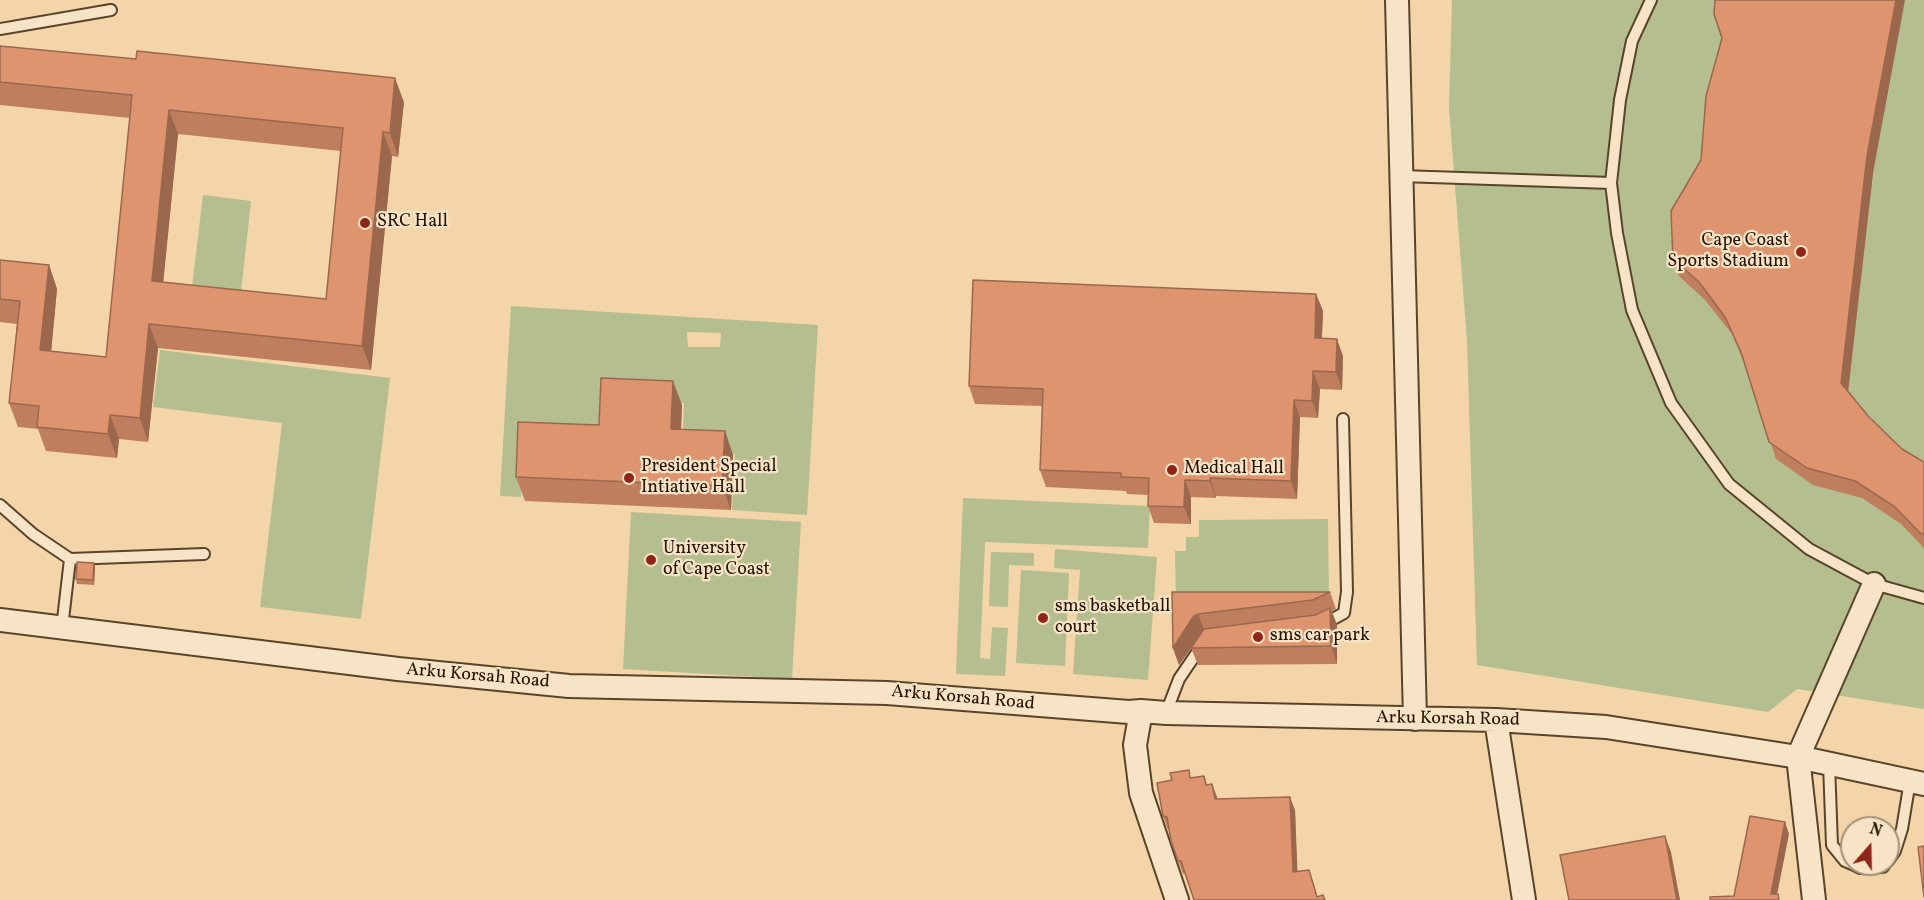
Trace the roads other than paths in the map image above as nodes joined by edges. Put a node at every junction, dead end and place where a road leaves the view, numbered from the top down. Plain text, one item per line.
1 (1398, 0) edge
2 (1651, 0) edge
3 (111, 10) dead end
4 (0, 29) edge
5 (1401, 176) junction
6 (1611, 183) junction
7 (1343, 419) dead end
8 (0, 504) edge
9 (204, 554) dead end
10 (70, 559) junction
11 (1874, 584) junction
12 (1924, 598) edge
13 (0, 621) edge
14 (1312, 626) edge
15 (62, 628) junction
16 (1206, 639) edge
17 (1141, 711) junction
18 (1166, 713) junction
19 (1415, 719) junction
20 (1496, 720) junction
21 (1798, 757) junction
22 (1829, 764) junction
23 (1917, 783) edge
24 (1900, 835) edge
25 (1840, 854) edge
26 (1178, 900) edge
27 (1524, 900) edge
28 (1814, 900) edge

1 - 5 street
2 - 6 lane
3 - 4 lane
5 - 6 lane
5 - 19 street
6 - 11 lane
7 - 14 lane
8 - 10 lane
9 - 10 lane
10 - 15 lane
11 - 12 lane
11 - 21 street
13 - 15 street, Arku Korsah Road
15 - 17 street, Arku Korsah Road
16 - 18 lane
17 - 18 street, Arku Korsah Road
17 - 26 street
18 - 19 street, Arku Korsah Road
19 - 20 street, Arku Korsah Road
20 - 21 street, Arku Korsah Road
20 - 27 street
21 - 22 street, Arku Korsah Road
21 - 28 street
22 - 23 street, Arku Korsah Road
22 - 25 lane
23 - 24 lane

